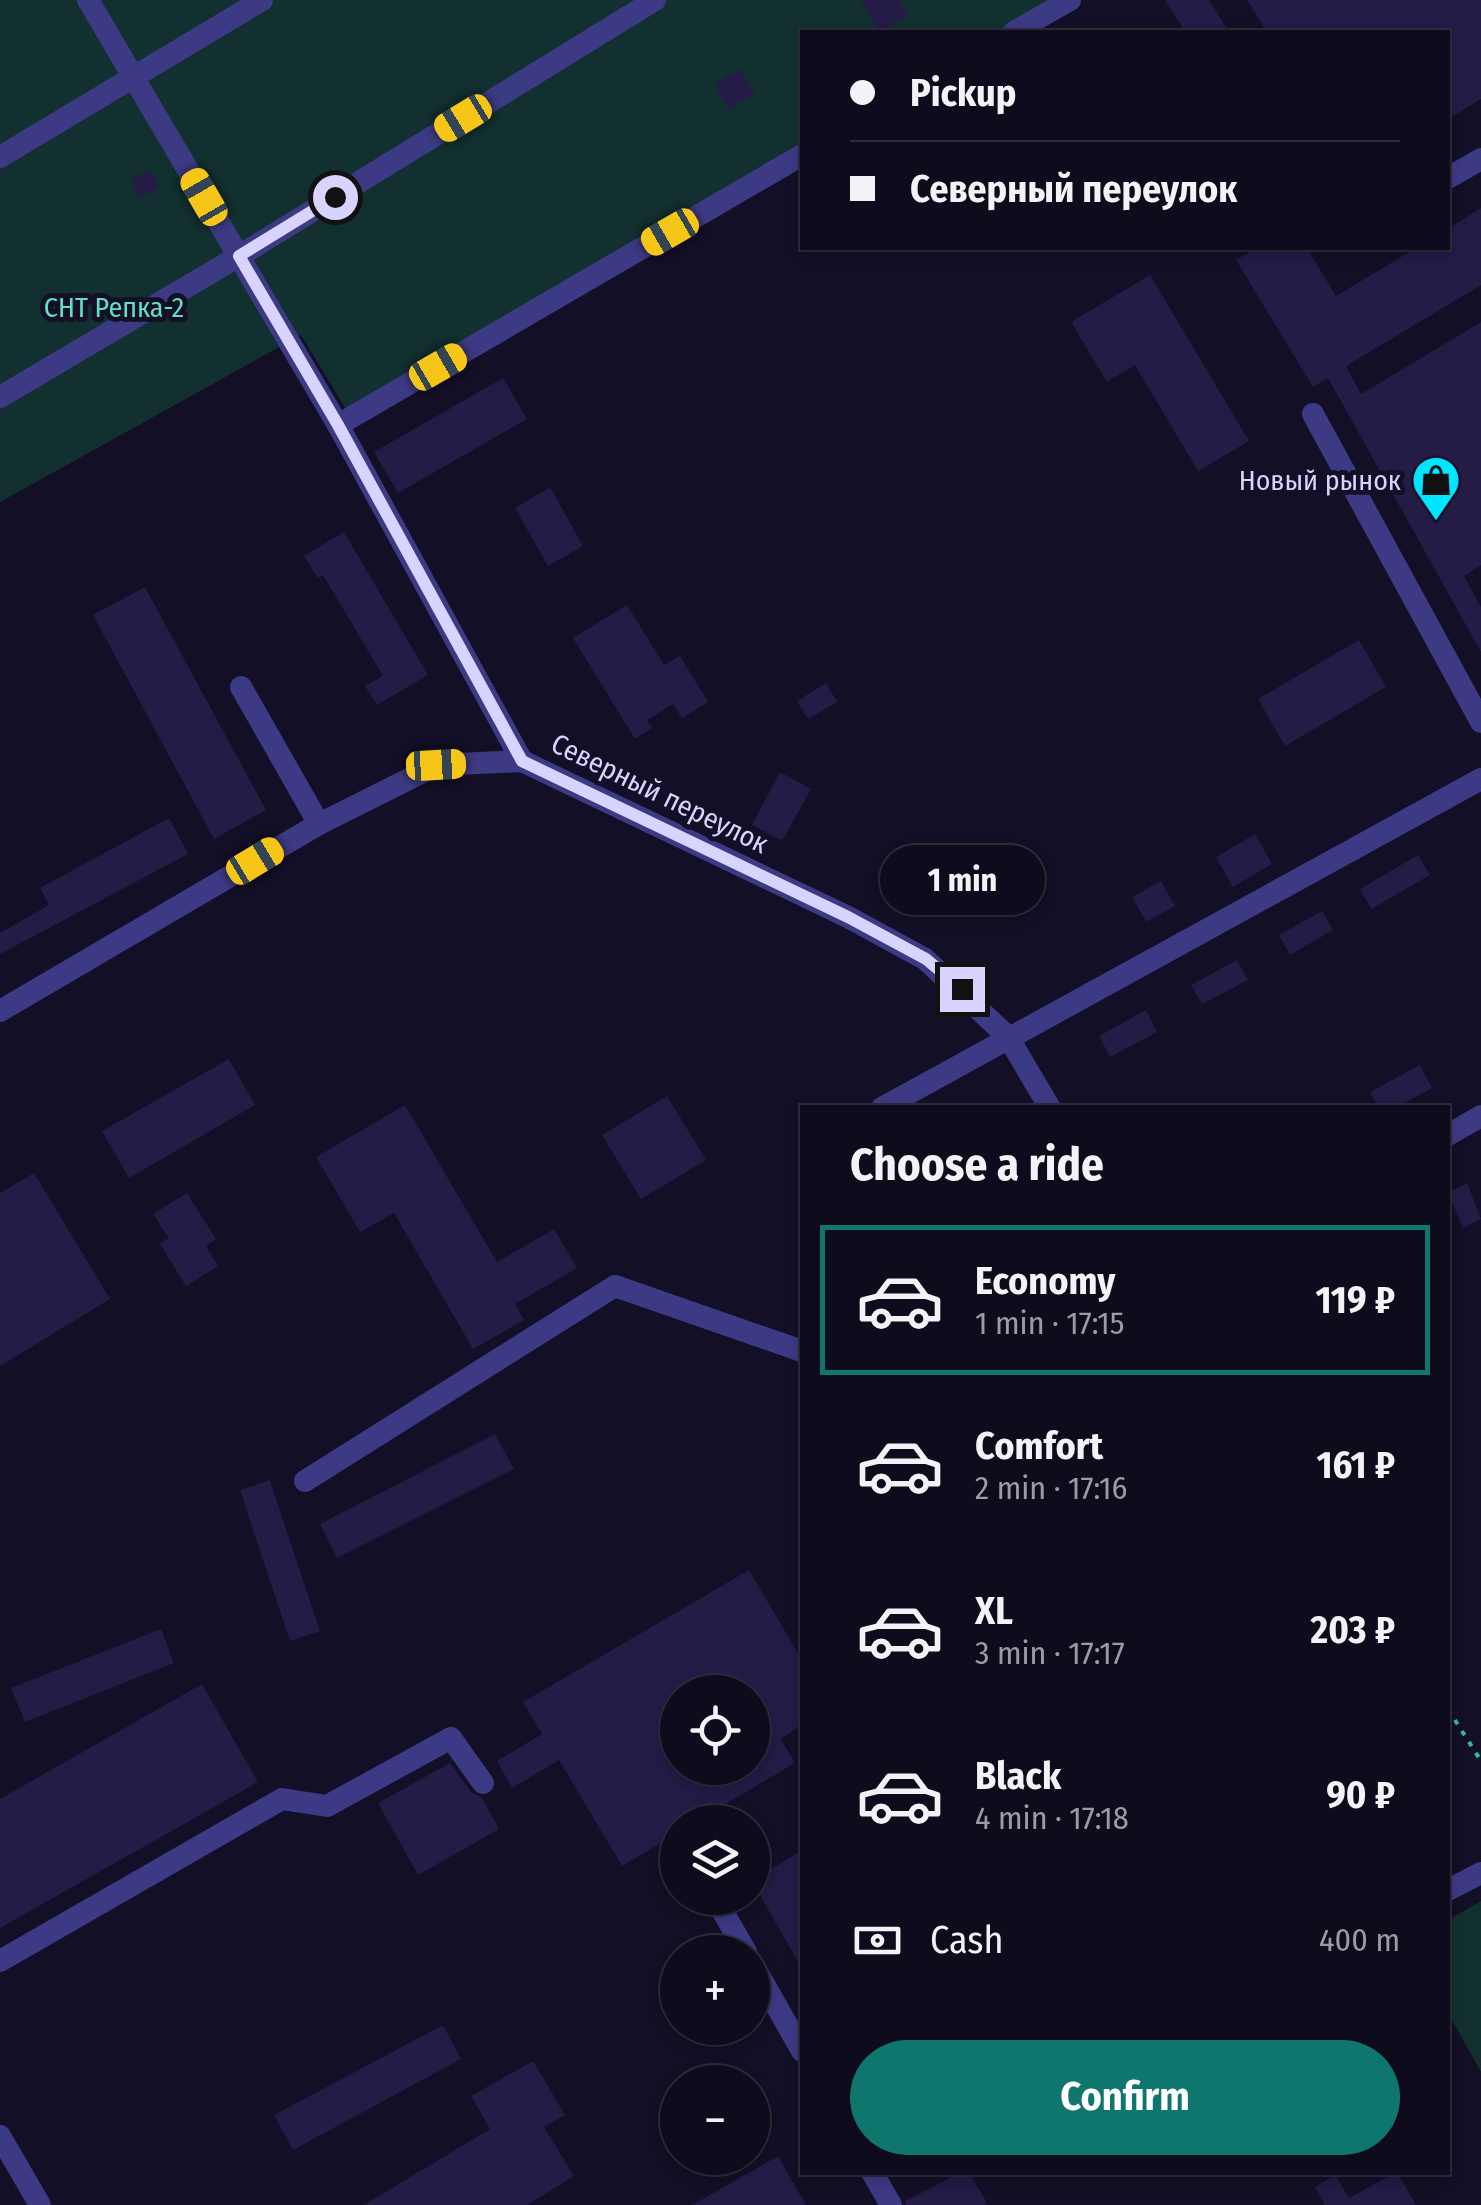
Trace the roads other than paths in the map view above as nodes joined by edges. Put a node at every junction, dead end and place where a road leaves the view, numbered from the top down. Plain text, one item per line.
1 (88, 0) edge
2 (262, 0) edge
3 (655, 0) edge
4 (1070, 0) edge
5 (1018, 30) edge
6 (133, 78) junction
7 (800, 156) edge
8 (0, 157) edge
9 (1481, 159) edge
10 (1450, 177) edge
11 (239, 256) junction
12 (0, 396) edge
13 (1312, 414) dead end
14 (338, 425) junction
15 (1471, 682) edge
16 (241, 687) dead end
17 (1481, 722) edge
18 (522, 761) junction
19 (1481, 779) edge
20 (319, 824) junction
21 (0, 1010) edge
22 (1008, 1037) junction
23 (887, 1105) edge
24 (1048, 1105) edge
25 (1481, 1116) edge
26 (1450, 1135) edge
27 (800, 1350) edge
28 (305, 1482) dead end
29 (483, 1783) dead end
30 (1481, 1873) edge
31 (1450, 1889) edge
32 (0, 1961) edge
33 (770, 1995) edge
34 (800, 2047) edge
35 (0, 2136) edge
36 (874, 2175) edge
37 (40, 2205) edge
38 (891, 2205) edge

1 - 6 street
2 - 6 street
3 - 11 street
4 - 5 street
6 - 8 street
6 - 11 street
7 - 14 street
9 - 10 street
11 - 12 street
11 - 14 street
13 - 15 street
14 - 18 street
15 - 17 street
16 - 20 street
18 - 20 street, Северный переулок
18 - 22 street, Северный переулок
19 - 22 street
20 - 21 street, Северный переулок
22 - 23 street
22 - 24 street, Северный переулок
25 - 26 street
27 - 28 street
29 - 32 street
30 - 31 street
33 - 34 street
35 - 37 street
36 - 38 street

